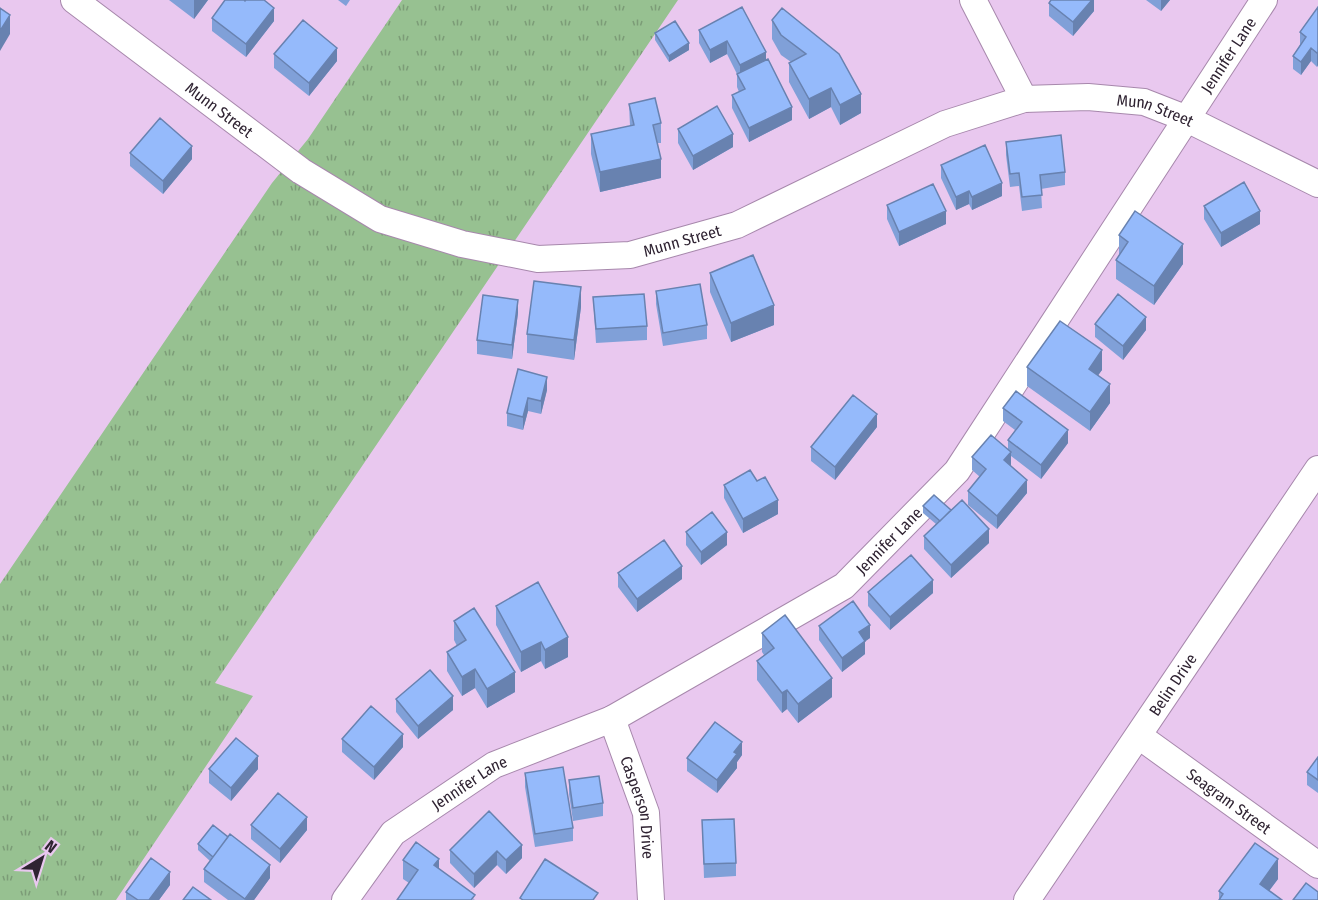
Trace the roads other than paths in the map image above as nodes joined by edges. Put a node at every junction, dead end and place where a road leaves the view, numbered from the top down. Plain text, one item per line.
1 (74, 0) edge
2 (973, 0) edge
3 (1263, 0) edge
4 (1023, 99) junction
5 (1185, 118) junction
6 (1318, 184) edge
7 (1318, 469) edge
8 (1310, 497) edge
9 (612, 719) junction
10 (1139, 736) junction
11 (1318, 865) edge
12 (345, 900) edge
13 (651, 900) edge
14 (1027, 900) edge

1 - 4 street, Munn Street
2 - 4 street
3 - 5 street, Jennifer Lane
4 - 5 street, Munn Street
5 - 6 street, Munn Street
5 - 9 street, Jennifer Lane
7 - 8 street, Belin Drive
8 - 10 street, Belin Drive
9 - 12 street, Jennifer Lane
9 - 13 street, Casperson Drive
10 - 11 street, Seagram Street
10 - 14 street, Belin Drive

